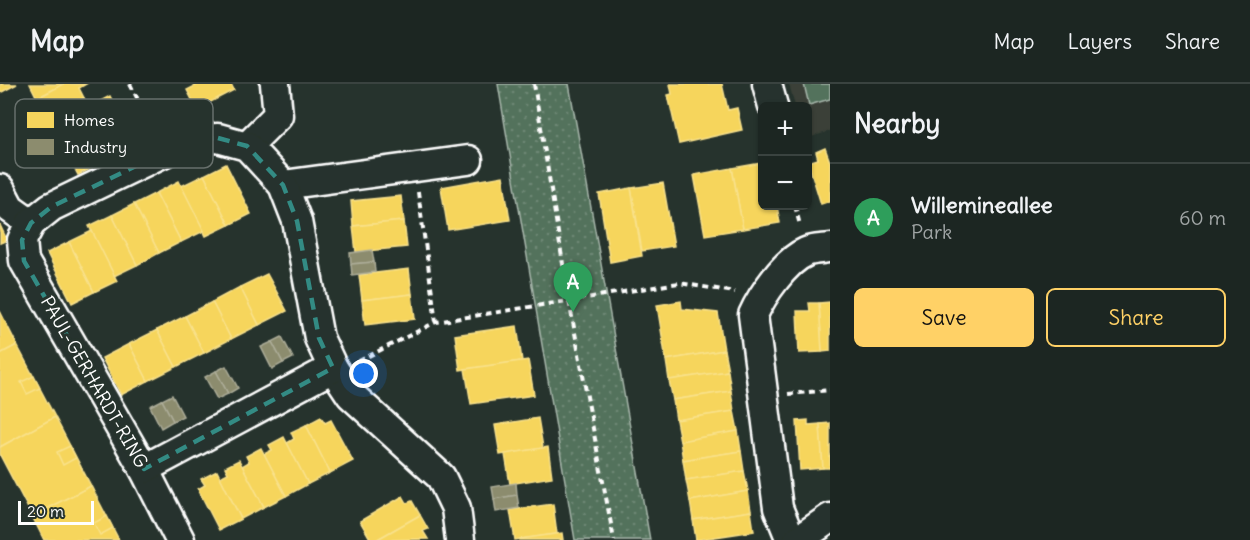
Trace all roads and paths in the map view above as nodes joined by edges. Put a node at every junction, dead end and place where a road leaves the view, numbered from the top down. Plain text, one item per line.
1 (130, 84) edge
2 (275, 84) edge
3 (534, 84) edge
4 (767, 84) edge
5 (138, 99) edge
6 (772, 102) edge
7 (213, 138) edge
8 (247, 146) junction
9 (468, 160) dead end
10 (415, 166) junction
11 (132, 168) edge
12 (284, 185) junction
13 (0, 189) edge
14 (31, 223) junction
15 (830, 248) edge
16 (761, 297) junction
17 (569, 301) junction
18 (436, 322) junction
19 (333, 368) junction
20 (830, 390) edge
21 (763, 396) junction
22 (144, 469) junction
23 (830, 518) edge
24 (180, 540) edge
25 (460, 540) edge
26 (614, 540) edge
27 (791, 540) edge
28 (798, 540) edge

1 - 5 path
2 - 8 street
3 - 17 path
4 - 6 street
7 - 8 street
8 - 12 street
9 - 10 street
10 - 12 street
10 - 18 path
11 - 14 street
12 - 19 street
13 - 14 street
14 - 22 street, PAUL-GERHARDT-RING
15 - 16 street
16 - 17 path
16 - 21 street
17 - 18 path
17 - 26 path
18 - 19 path
19 - 22 street
19 - 25 street
20 - 21 path
21 - 27 street
22 - 24 street, PAUL-GERHARDT-RING
23 - 28 street

